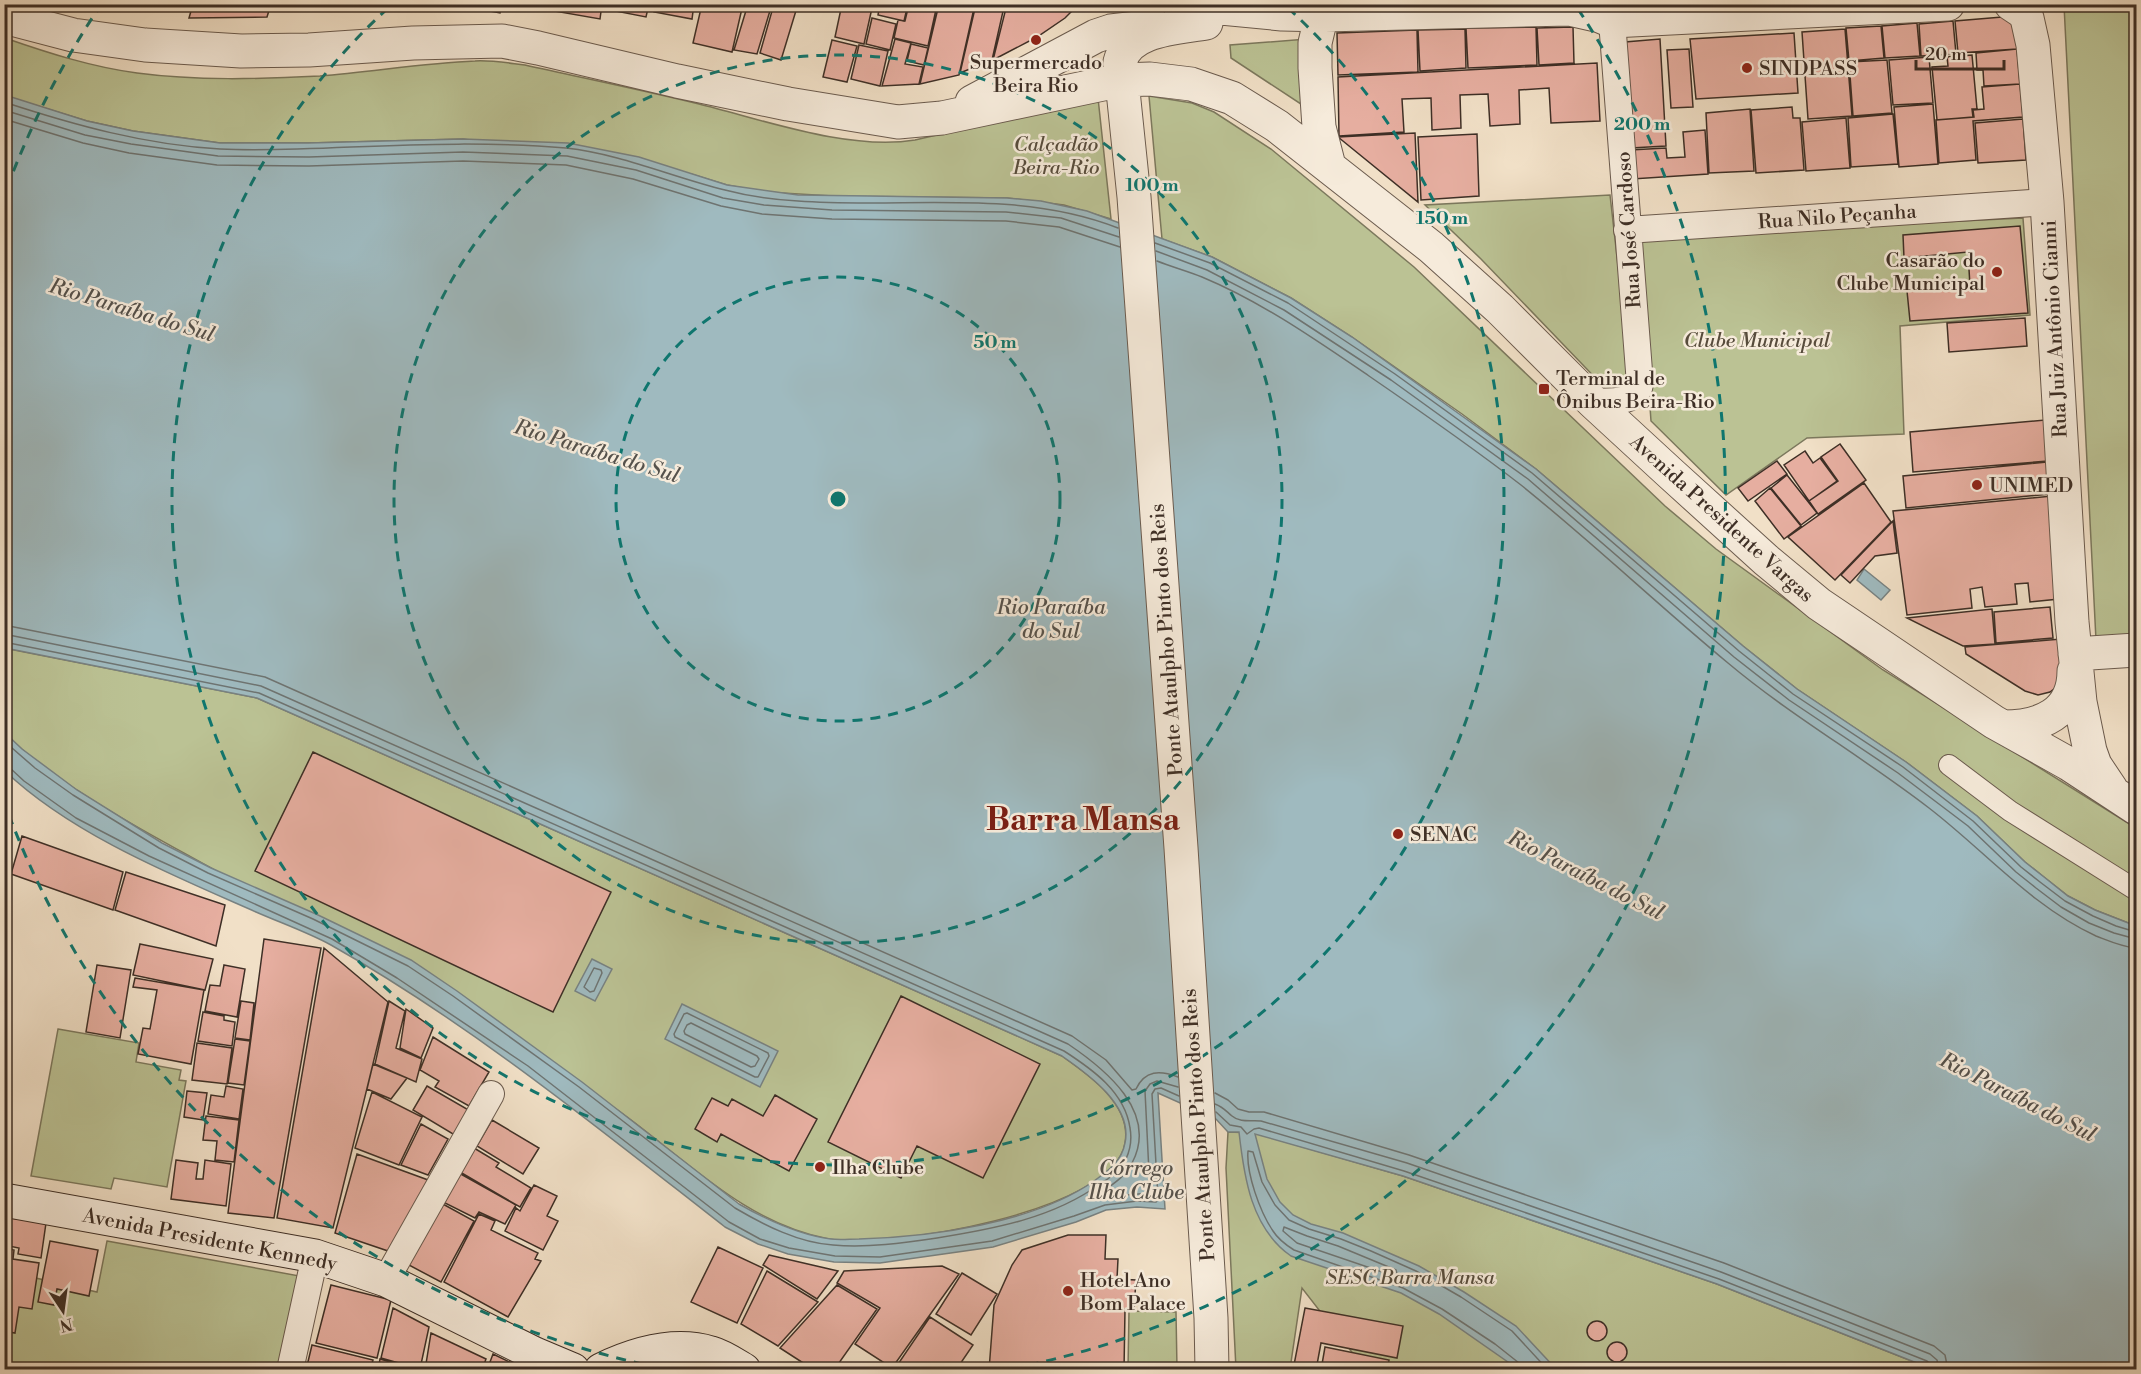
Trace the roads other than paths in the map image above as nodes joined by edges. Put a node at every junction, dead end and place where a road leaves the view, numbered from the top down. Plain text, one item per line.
1 (1179, 4) edge
2 (1948, 4) edge
3 (2015, 6) edge
4 (1282, 14) junction
5 (1325, 15) junction
6 (4, 17) edge
7 (1612, 21) junction
8 (1206, 23) junction
9 (1122, 80) junction
10 (942, 118) junction
11 (1329, 166) junction
12 (2047, 201) junction
13 (1627, 230) junction
14 (1593, 402) junction
15 (2136, 650) edge
16 (2075, 654) junction
17 (2003, 727) junction
18 (1950, 765) dead end
19 (2124, 799) edge
20 (2136, 890) edge
21 (491, 1094) dead end
22 (4, 1200) edge
23 (315, 1256) junction
24 (386, 1280) junction
25 (290, 1370) edge
26 (573, 1370) edge
27 (601, 1370) edge
28 (744, 1370) edge
29 (1212, 1370) edge

1 - 4 street
2 - 7 street
3 - 12 street, Rua Juiz Antônio Cianni
4 - 5 street
4 - 8 street
5 - 7 street
5 - 11 street
6 - 10 street, Avenida Presidente Vargas
7 - 13 street, Rua José Cardoso
8 - 9 street, Ponte Ataulpho Pinto dos Reis
8 - 10 street
9 - 10 street, Avenida Presidente Vargas
9 - 11 street, Avenida Presidente Vargas
9 - 29 street, Ponte Ataulpho Pinto dos Reis
11 - 14 street, Avenida Presidente Vargas
12 - 13 street, Rua Nilo Peçanha
12 - 16 street, Rua Juiz Antônio Cianni
13 - 14 street, Rua José Cardoso
14 - 17 street, Avenida Presidente Vargas
15 - 16 street
16 - 17 street, Rua Juiz Antônio Cianni
16 - 19 street, Rua Juiz Antônio Cianni
17 - 19 street, Avenida Presidente Vargas
18 - 20 street
21 - 24 street
22 - 23 street, Avenida Presidente Kennedy
23 - 24 street, Avenida Presidente Kennedy
23 - 25 street
24 - 26 street, Avenida Presidente Kennedy
27 - 28 street

